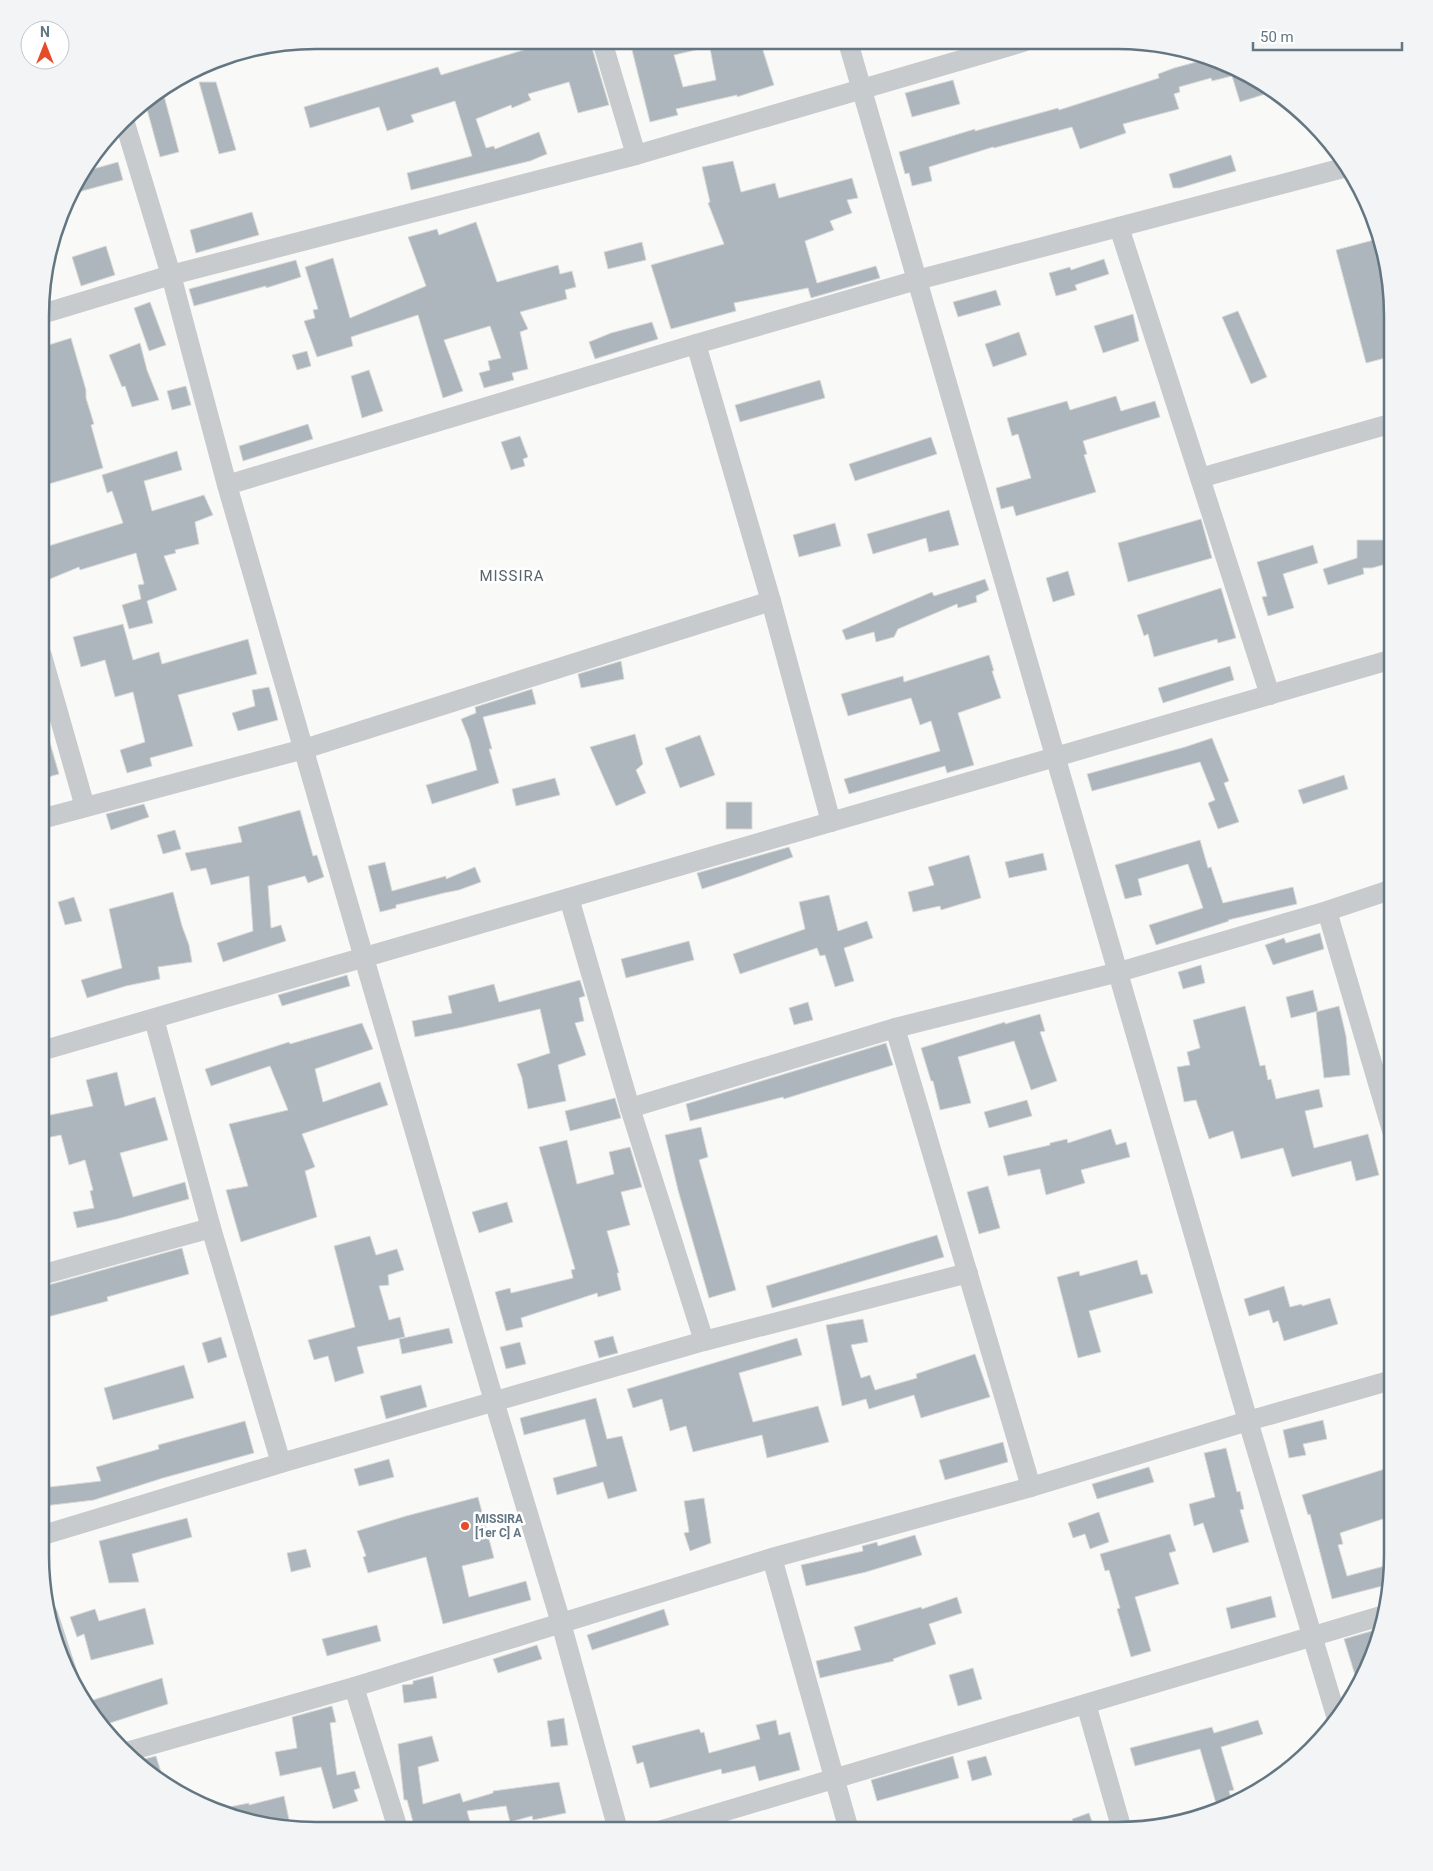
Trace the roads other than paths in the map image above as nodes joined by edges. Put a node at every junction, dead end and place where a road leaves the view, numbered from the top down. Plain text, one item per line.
1 (604, 49) edge
2 (850, 49) edge
3 (1000, 49) edge
4 (862, 90) junction
5 (126, 128) edge
6 (636, 155) junction
7 (1340, 169) edge
8 (1119, 227) junction
9 (171, 275) junction
10 (917, 280) junction
11 (49, 312) edge
12 (696, 344) junction
13 (1384, 426) edge
14 (1200, 478) junction
15 (227, 485) junction
16 (771, 601) junction
17 (1384, 662) edge
18 (49, 681) edge
19 (1270, 695) junction
20 (304, 749) junction
21 (1056, 757) junction
22 (85, 807) junction
23 (49, 817) edge
24 (830, 822) junction
25 (1384, 891) edge
26 (569, 898) junction
27 (1327, 911) junction
28 (364, 958) junction
29 (1119, 972) junction
30 (154, 1019) junction
31 (895, 1028) junction
32 (49, 1049) edge
33 (1384, 1104) edge
34 (630, 1108) junction
35 (211, 1228) junction
36 (49, 1273) edge
37 (968, 1273) junction
38 (704, 1341) junction
39 (1384, 1382) edge
40 (494, 1401) junction
41 (1248, 1421) junction
42 (281, 1463) junction
43 (1032, 1487) junction
44 (49, 1533) edge
45 (772, 1558) junction
46 (1377, 1617) edge
47 (561, 1623) junction
48 (1314, 1637) junction
49 (354, 1687) junction
50 (1086, 1704) junction
51 (1335, 1710) edge
52 (133, 1750) edge
53 (833, 1779) junction
54 (396, 1822) edge
55 (616, 1822) edge
56 (689, 1822) edge
57 (846, 1822) edge
58 (1120, 1822) edge

1 - 6 street
2 - 4 street
3 - 4 street
4 - 6 street
4 - 10 street
5 - 9 street
6 - 9 street
7 - 8 street
8 - 10 street
8 - 14 street
9 - 11 street
9 - 15 street
10 - 12 street
10 - 21 street
12 - 15 street
12 - 16 street
13 - 14 street
14 - 19 street
15 - 20 street
16 - 20 street
16 - 24 street
17 - 19 street
18 - 22 street
19 - 21 street
20 - 22 street
20 - 28 street
21 - 24 street
21 - 29 street
22 - 23 street
24 - 26 street
25 - 27 street
26 - 28 street
26 - 34 street
27 - 29 street
27 - 33 street
28 - 30 street
28 - 40 street
29 - 31 street
29 - 41 street
30 - 32 street
30 - 35 street
31 - 34 street
31 - 37 street
34 - 38 street
35 - 36 street
35 - 42 street
37 - 38 street
37 - 43 street
38 - 40 street
39 - 41 street
40 - 42 street
40 - 47 street
41 - 43 street
41 - 48 street
42 - 44 street
43 - 45 street
45 - 47 street
45 - 53 street
46 - 48 street
47 - 49 street
47 - 55 street
48 - 50 street
48 - 51 street
49 - 52 street
49 - 54 street
50 - 53 street
50 - 58 street
53 - 56 street
53 - 57 street

